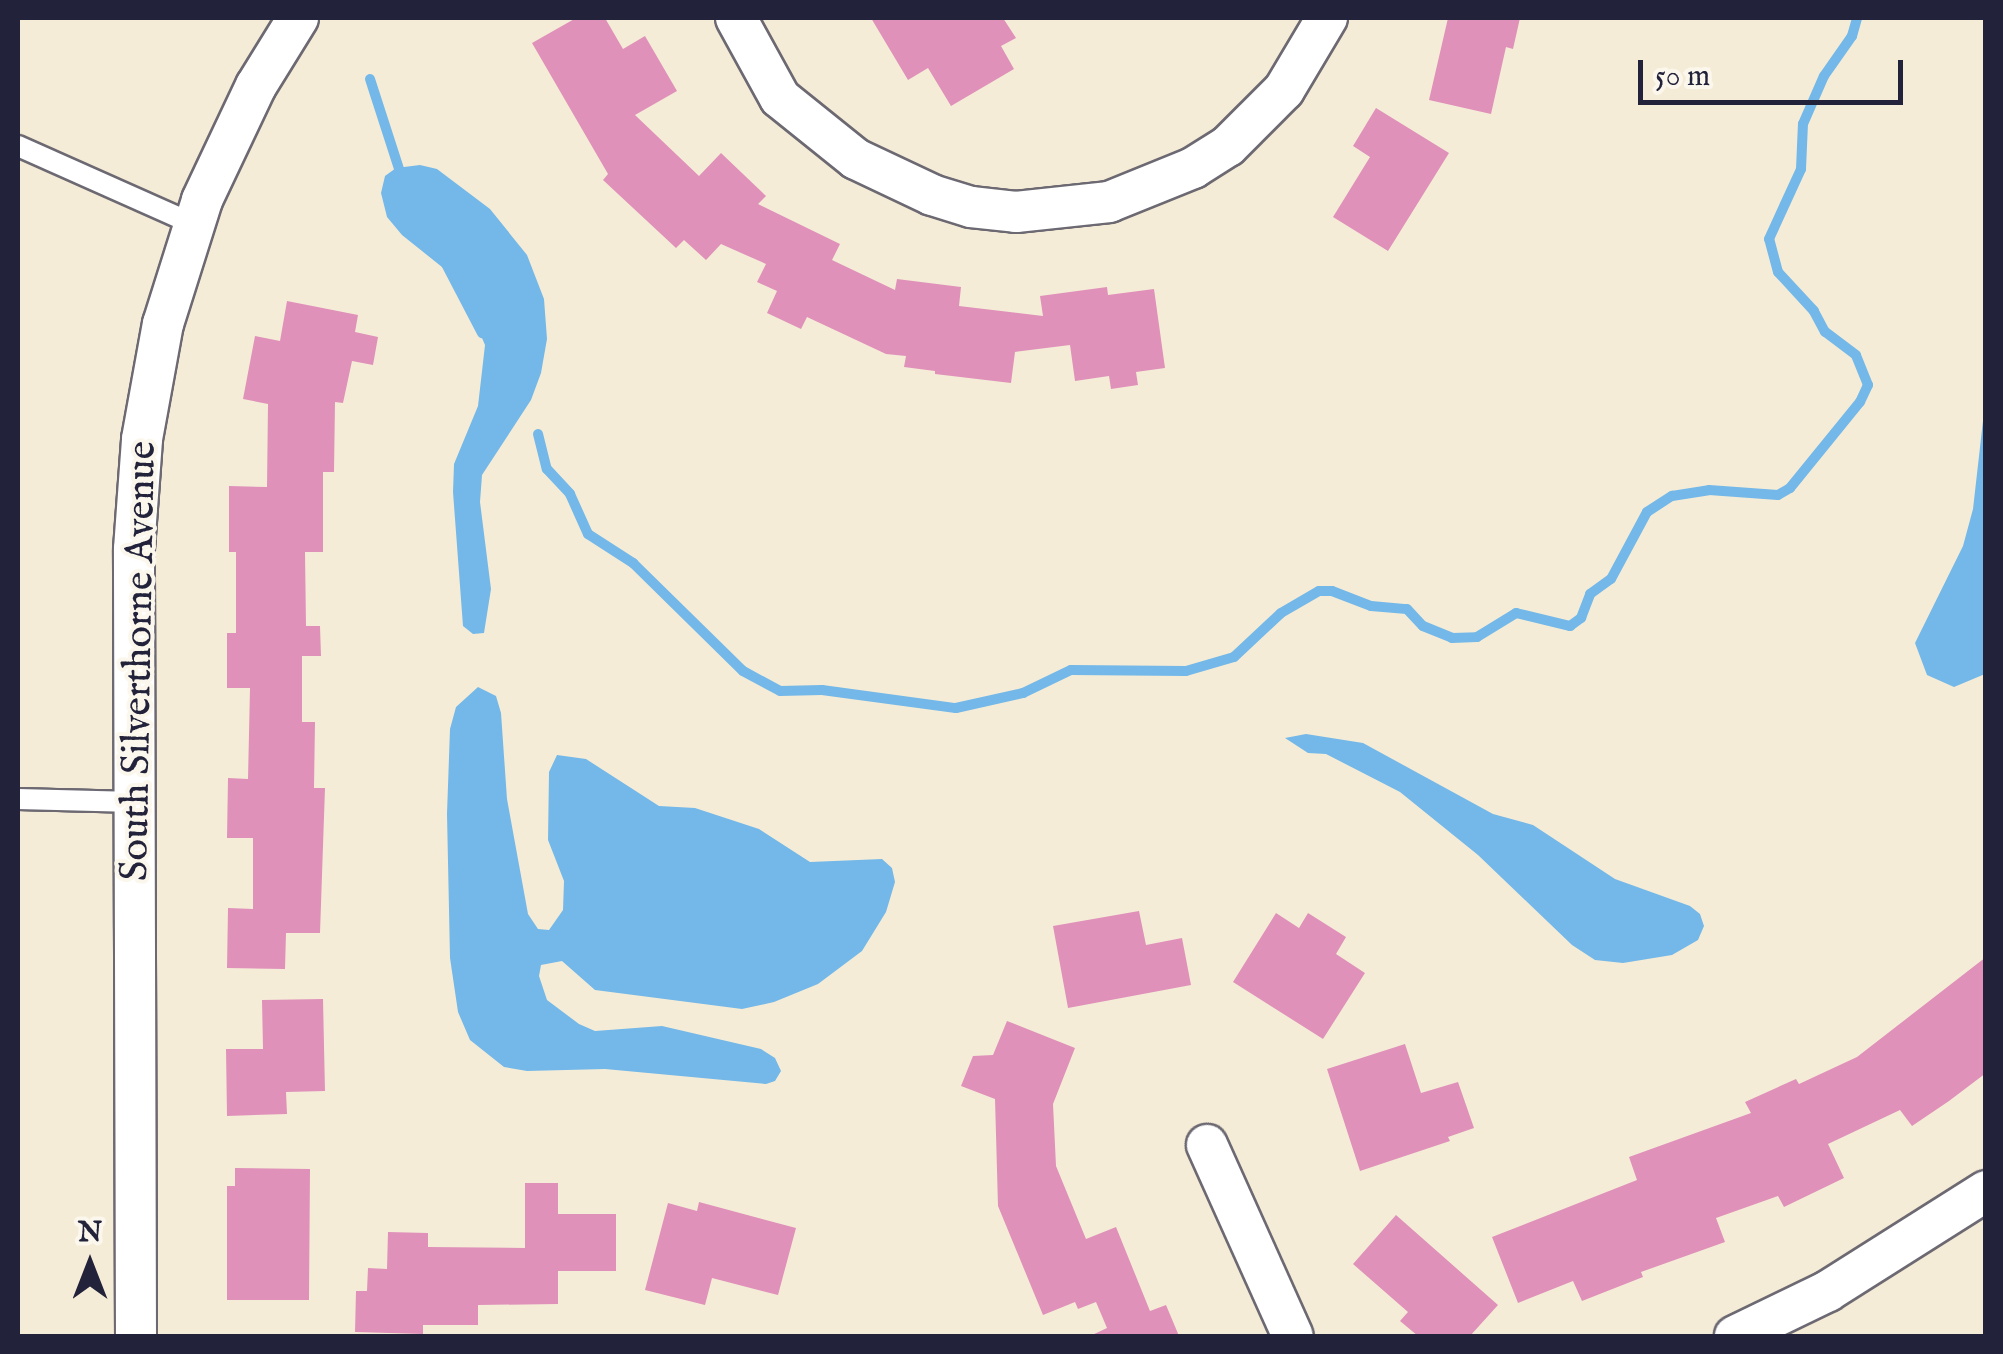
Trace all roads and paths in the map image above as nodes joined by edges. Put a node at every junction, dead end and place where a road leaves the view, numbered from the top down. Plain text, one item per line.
1 (298, 18) edge
2 (736, 18) edge
3 (1327, 18) edge
4 (18, 146) edge
5 (194, 224) junction
6 (18, 799) edge
7 (135, 802) junction
8 (1207, 1145) dead end
9 (1986, 1190) edge
10 (136, 1336) edge
11 (1292, 1336) edge
12 (1735, 1336) edge

1 - 5 street, South Silverthorne Avenue
2 - 3 street
4 - 5 lane
5 - 7 street, South Silverthorne Avenue
6 - 7 lane
7 - 10 street, South Silverthorne Avenue
8 - 11 street
9 - 12 street

